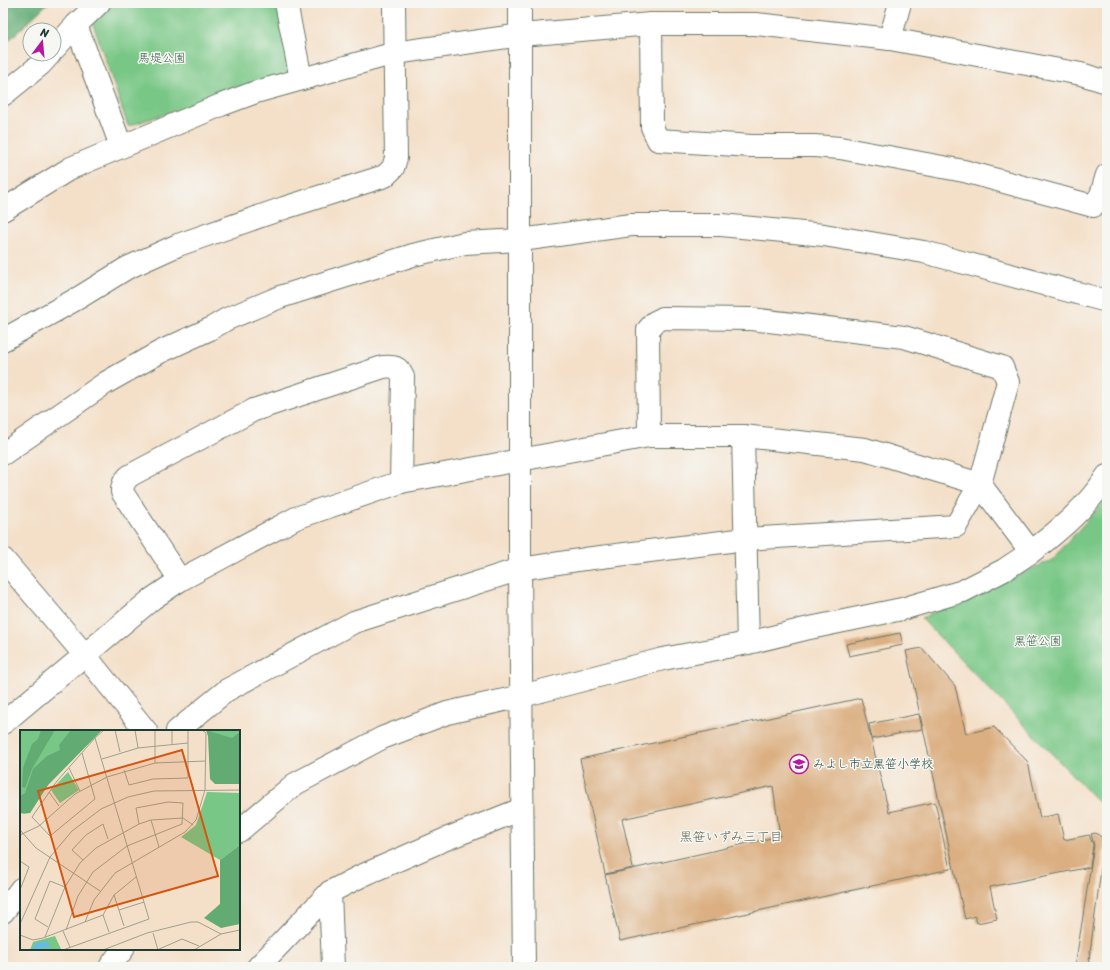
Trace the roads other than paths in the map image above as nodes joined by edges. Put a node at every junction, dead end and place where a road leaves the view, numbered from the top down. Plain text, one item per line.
1 (99, 3) edge
2 (286, 3) edge
3 (394, 3) edge
4 (520, 3) edge
5 (900, 3) edge
6 (76, 24) junction
7 (651, 24) junction
8 (521, 35) junction
9 (890, 39) junction
10 (62, 40) edge
11 (395, 53) junction
12 (43, 62) edge
13 (301, 80) junction
14 (1107, 82) edge
15 (3, 95) edge
16 (121, 146) junction
17 (1107, 175) edge
18 (3, 210) edge
19 (521, 240) junction
20 (1107, 302) edge
21 (3, 340) edge
22 (649, 436) junction
23 (744, 436) junction
24 (3, 454) edge
25 (521, 461) junction
26 (1107, 476) edge
27 (402, 482) junction
28 (980, 484) junction
29 (746, 539) junction
30 (1031, 552) junction
31 (3, 559) edge
32 (520, 569) junction
33 (180, 580) junction
34 (748, 643) junction
35 (84, 654) junction
36 (522, 696) junction
37 (3, 723) edge
38 (145, 730) edge
39 (178, 730) edge
40 (522, 810) junction
41 (240, 830) edge
42 (20, 890) edge
43 (330, 892) junction
44 (3, 912) edge
45 (122, 950) edge
46 (110, 967) edge
47 (258, 967) edge
48 (334, 967) edge
49 (524, 967) edge

1 - 6 street
2 - 13 street
3 - 11 street
4 - 8 street
5 - 9 street
6 - 10 street
6 - 16 street
7 - 8 street
7 - 9 street
7 - 17 street
8 - 11 street
8 - 19 street
9 - 14 street
11 - 13 street
11 - 21 street
12 - 15 street
13 - 16 street
16 - 18 street
19 - 20 street
19 - 24 street
19 - 25 street
22 - 23 street
22 - 25 street
22 - 28 street
23 - 28 street
23 - 29 street
25 - 27 street
25 - 32 street
26 - 30 street
27 - 33 street
27 - 33 street
28 - 29 street
28 - 30 street
29 - 32 street
29 - 34 street
30 - 34 street
31 - 35 street
32 - 36 street
32 - 39 street
33 - 35 street
34 - 36 street
35 - 37 street
35 - 38 street
36 - 40 street
36 - 41 street
40 - 43 street
40 - 49 street
42 - 44 street
43 - 47 street
43 - 48 street
45 - 46 street

